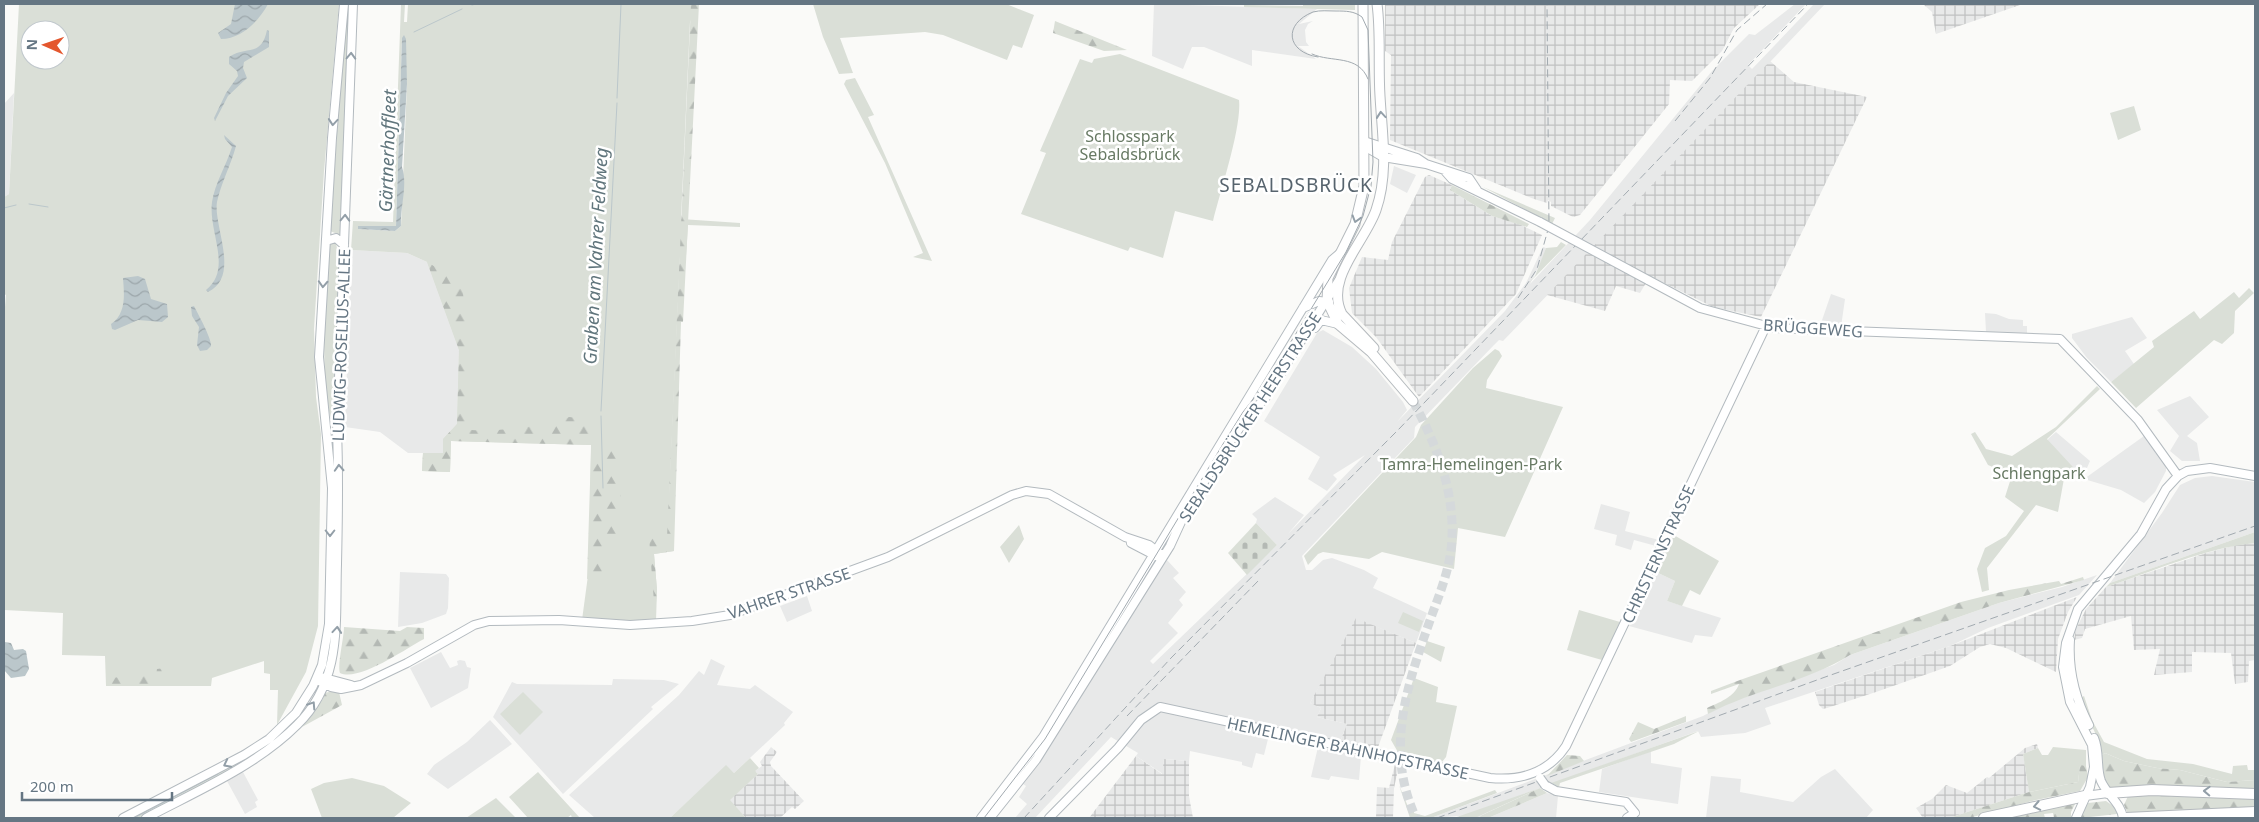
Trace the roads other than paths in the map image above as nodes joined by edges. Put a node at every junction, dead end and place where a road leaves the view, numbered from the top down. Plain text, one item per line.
1 (344, 4) edge
2 (352, 4) edge
3 (1364, 4) edge
4 (1377, 4) edge
5 (1364, 144) junction
6 (1383, 147) junction
7 (1383, 157) junction
8 (1426, 164) junction
9 (1444, 170) junction
10 (1477, 190) junction
11 (326, 241) junction
12 (344, 245) junction
13 (1341, 253) junction
14 (1340, 279) junction
15 (1327, 301) junction
16 (1303, 308) junction
17 (1339, 308) junction
18 (1338, 324) junction
19 (1766, 326) junction
20 (1296, 350) junction
21 (327, 426) junction
22 (337, 432) junction
23 (2178, 476) junction
24 (2255, 476) edge
25 (1169, 529) junction
26 (1124, 537) junction
27 (1149, 545) junction
28 (1155, 552) junction
29 (1163, 556) junction
30 (317, 677) junction
31 (325, 681) junction
32 (2071, 689) junction
33 (1538, 775) junction
34 (2108, 793) junction
35 (2255, 794) edge
36 (2085, 796) junction
37 (2255, 812) edge
38 (2124, 816) edge
39 (123, 818) edge
40 (146, 818) edge
41 (981, 818) edge
42 (990, 818) edge
43 (1049, 818) edge
44 (1627, 818) edge
45 (1984, 818) edge
46 (2076, 818) edge

1 -> 11 main road, LUDWIG-ROSELIUS-ALLEE
12 -> 2 main road, LUDWIG-ROSELIUS-ALLEE
3 - 5 main road, SEBALDSBRÜCKER HEERSTRASSE
6 -> 4 main road, SEBALDSBRÜCKER HEERSTRASSE
5 - 6 main road, BRÜGGEWEG
5 - 7 main road, BRÜGGEWEG
5 -> 13 main road, SEBALDSBRÜCKER HEERSTRASSE
6 - 7 main road, SEBALDSBRÜCKER HEERSTRASSE
6 - 8 main road, BRÜGGEWEG
7 - 8 main road, BRÜGGEWEG
7 - 14 main road, SEBALDSBRÜCKER HEERSTRASSE
8 - 9 main road, BRÜGGEWEG
9 - 10 main road, BRÜGGEWEG
9 - 10 main road, BRÜGGEWEG
10 - 19 main road, BRÜGGEWEG, bridge
11 - 12 main road
11 -> 21 main road, LUDWIG-ROSELIUS-ALLEE
12 - 22 main road, LUDWIG-ROSELIUS-ALLEE
13 - 15 main road
13 - 16 main road, SEBALDSBRÜCKER HEERSTRASSE
14 - 15 main road, SEBALDSBRÜCKER HEERSTRASSE
14 - 17 main road
15 - 16 main road
15 - 17 main road
15 - 18 main road
15 - 20 main road, SEBALDSBRÜCKER HEERSTRASSE
16 - 25 main road, SEBALDSBRÜCKER HEERSTRASSE
17 - 18 main road
18 - 20 main road
19 - 23 main road, BRÜGGEWEG
19 - 33 main road, CHRISTERNSTRASSE
20 - 29 main road, SEBALDSBRÜCKER HEERSTRASSE
21 - 22 main road
21 -> 30 main road, LUDWIG-ROSELIUS-ALLEE
31 -> 22 main road, LUDWIG-ROSELIUS-ALLEE
23 - 24 main road
23 - 32 main road
25 - 27 main road
25 - 28 main road, SEBALDSBRÜCKER HEERSTRASSE
26 - 27 main road
26 - 28 main road
26 - 31 main road, VAHRER STRASSE
27 - 28 main road
28 - 29 main road
28 - 41 main road, SEBALDSBRÜCKER HEERSTRASSE
29 - 42 main road, SEBALDSBRÜCKER HEERSTRASSE
30 - 31 main road, VAHRER STRASSE
30 -> 39 main road
40 -> 31 main road
32 - 34 main road
32 - 36 main road
33 - 43 main road, HEMELINGER BAHNHOFSTRASSE
33 - 44 main road, bridge
35 -> 34 highway
34 - 36 main road
34 - 38 main road
36 -> 45 highway
36 - 46 main road
37 - 38 highway

